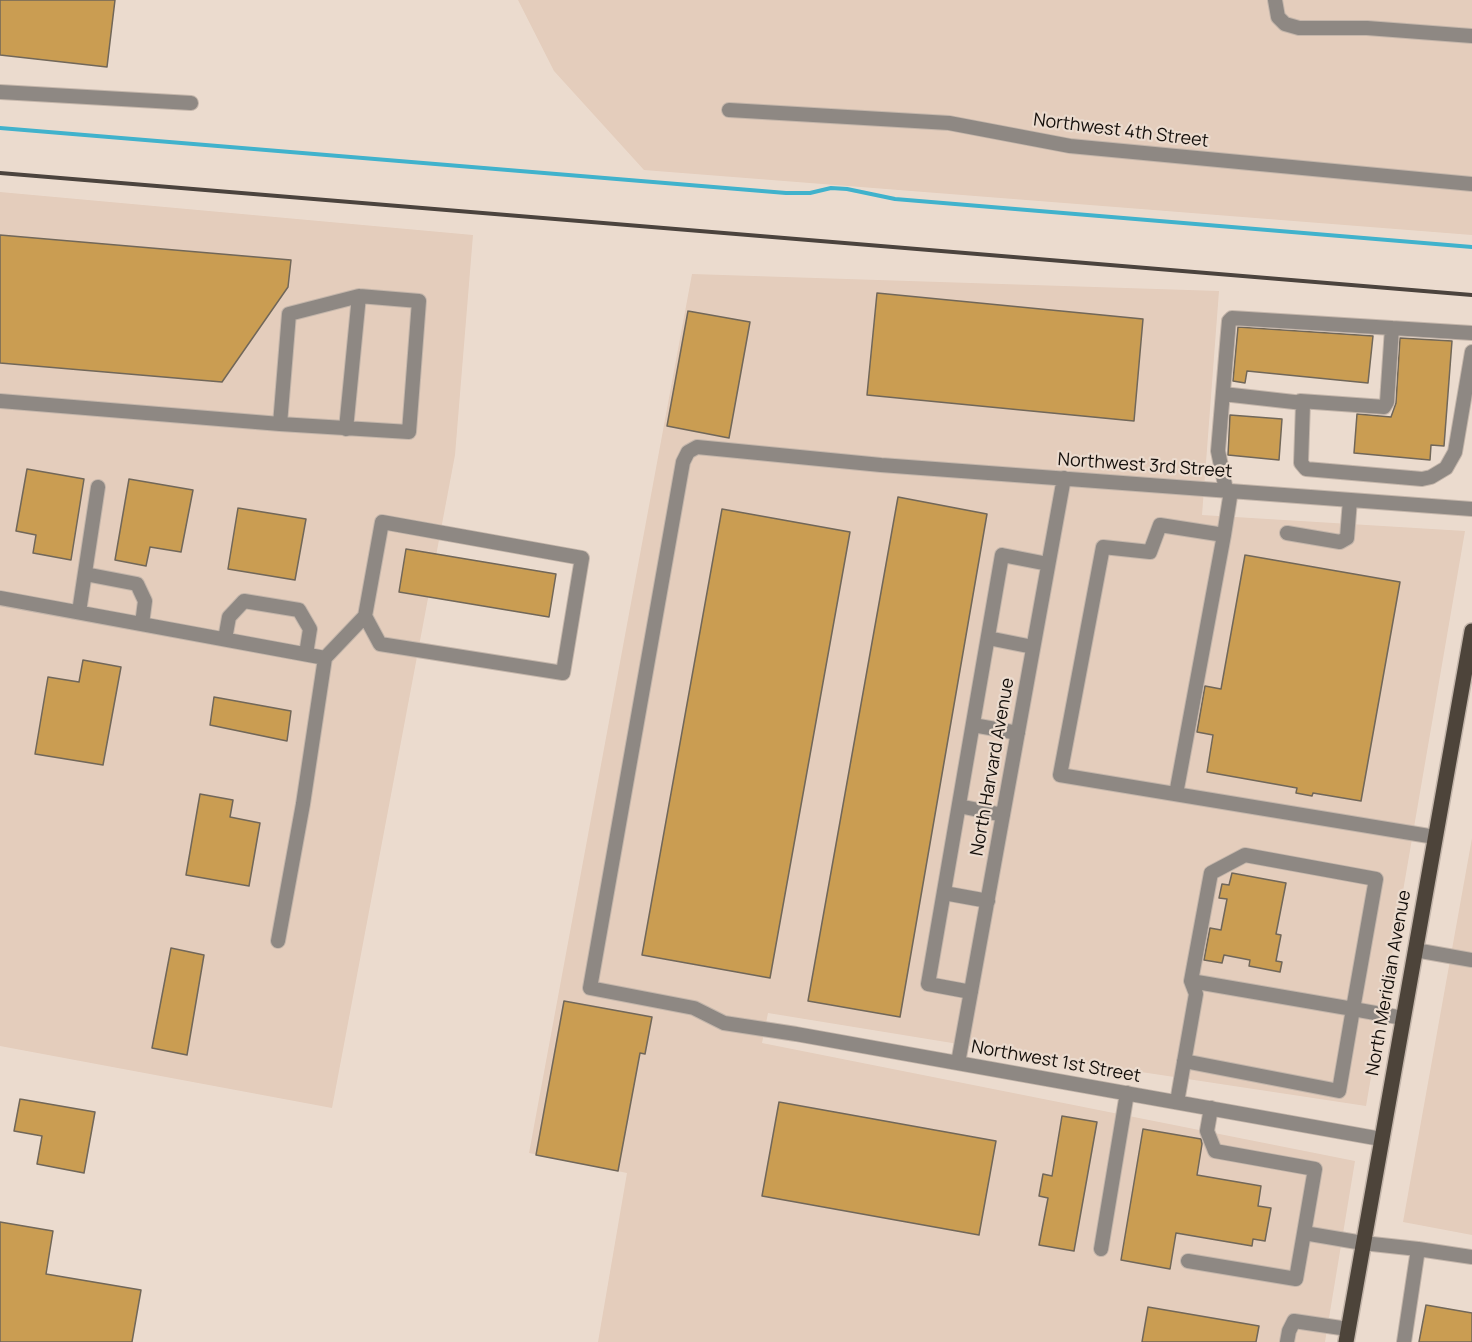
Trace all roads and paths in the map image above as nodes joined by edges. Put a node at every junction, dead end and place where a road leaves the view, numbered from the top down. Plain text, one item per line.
1 (1275, 0) edge
2 (1472, 36) edge
3 (0, 92) edge
4 (191, 103) dead end
5 (729, 110) dead end
6 (1472, 184) edge
7 (359, 296) junction
8 (1392, 328) junction
9 (1472, 333) edge
10 (1472, 352) edge
11 (1223, 394) junction
12 (0, 401) edge
13 (1300, 401) junction
14 (280, 424) junction
15 (346, 429) junction
16 (1064, 478) junction
17 (98, 487) dead end
18 (1228, 490) junction
19 (1350, 500) junction
20 (1472, 509) edge
21 (1287, 533) dead end
22 (1224, 535) junction
23 (1048, 564) junction
24 (85, 574) junction
25 (0, 598) edge
26 (79, 612) junction
27 (365, 616) junction
28 (142, 624) junction
29 (1472, 631) edge
30 (988, 638) junction
31 (225, 639) junction
32 (1034, 647) junction
33 (306, 654) junction
34 (325, 658) junction
35 (1467, 688) edge
36 (973, 725) junction
37 (1018, 734) junction
38 (1176, 794) junction
39 (959, 806) junction
40 (1003, 815) junction
41 (1435, 837) junction
42 (944, 893) junction
43 (988, 901) junction
44 (278, 941) dead end
45 (1415, 950) junction
46 (1472, 960) edge
47 (1191, 981) junction
48 (971, 992) junction
49 (1353, 1009) junction
50 (1403, 1018) junction
51 (724, 1023) joint
52 (1184, 1061) junction
53 (958, 1063) junction
54 (1127, 1093) junction
55 (1177, 1102) junction
56 (1211, 1108) junction
57 (1381, 1139) junction
58 (1304, 1233) junction
59 (1363, 1243) junction
60 (1101, 1249) dead end
61 (1418, 1249) junction
62 (1472, 1257) edge
63 (1188, 1261) dead end
64 (1347, 1336) edge
65 (1287, 1342) edge
66 (1404, 1342) edge

1 - 2 street
3 - 4 street
5 - 6 street, Northwest 4th Street
7 - 14 street
7 - 15 street
7 - 15 street
8 - 9 street
8 - 11 street
8 - 13 street
10 - 13 street
11 - 13 street
11 - 18 street
12 - 14 street
14 - 15 street
16 - 18 street, Northwest 3rd Street
16 - 23 street, North Harvard Avenue
16 - 51 street, Northwest 3rd Street
17 - 24 street
18 - 19 street, Northwest 3rd Street
18 - 22 street
19 - 20 street, Northwest 3rd Street
19 - 21 street
22 - 38 street
22 - 38 street
23 - 30 street
23 - 32 street, North Harvard Avenue
24 - 26 street
24 - 28 street
25 - 26 street
26 - 28 street
27 - 27 street
27 - 34 street
28 - 31 street
29 - 35 main road, North Meridian Avenue
30 - 32 street
30 - 36 street
31 - 33 street
31 - 33 street
32 - 37 street, North Harvard Avenue
33 - 34 street
34 - 44 street
35 - 41 main road, North Meridian Avenue
36 - 37 street
36 - 39 street
37 - 40 street, North Harvard Avenue
38 - 41 street
39 - 40 street
39 - 42 street
40 - 43 street, North Harvard Avenue
41 - 45 main road, North Meridian Avenue
42 - 43 street
42 - 48 street
43 - 48 street, North Harvard Avenue
45 - 46 street
45 - 50 main road, North Meridian Avenue
47 - 49 street
47 - 49 street
47 - 52 street
48 - 53 street, North Harvard Avenue
49 - 50 street
49 - 52 street
50 - 57 main road, North Meridian Avenue
51 - 53 street, Northwest 1st Street
52 - 55 street
53 - 54 street, Northwest 1st Street
54 - 55 street, Northwest 1st Street
54 - 60 street
55 - 56 street, Northwest 1st Street
56 - 57 street, Northwest 1st Street
56 - 58 street
57 - 59 main road, North Meridian Avenue
58 - 59 street
58 - 63 street
59 - 61 street
59 - 64 main road, North Meridian Avenue
61 - 62 street
61 - 66 street
64 - 65 street

